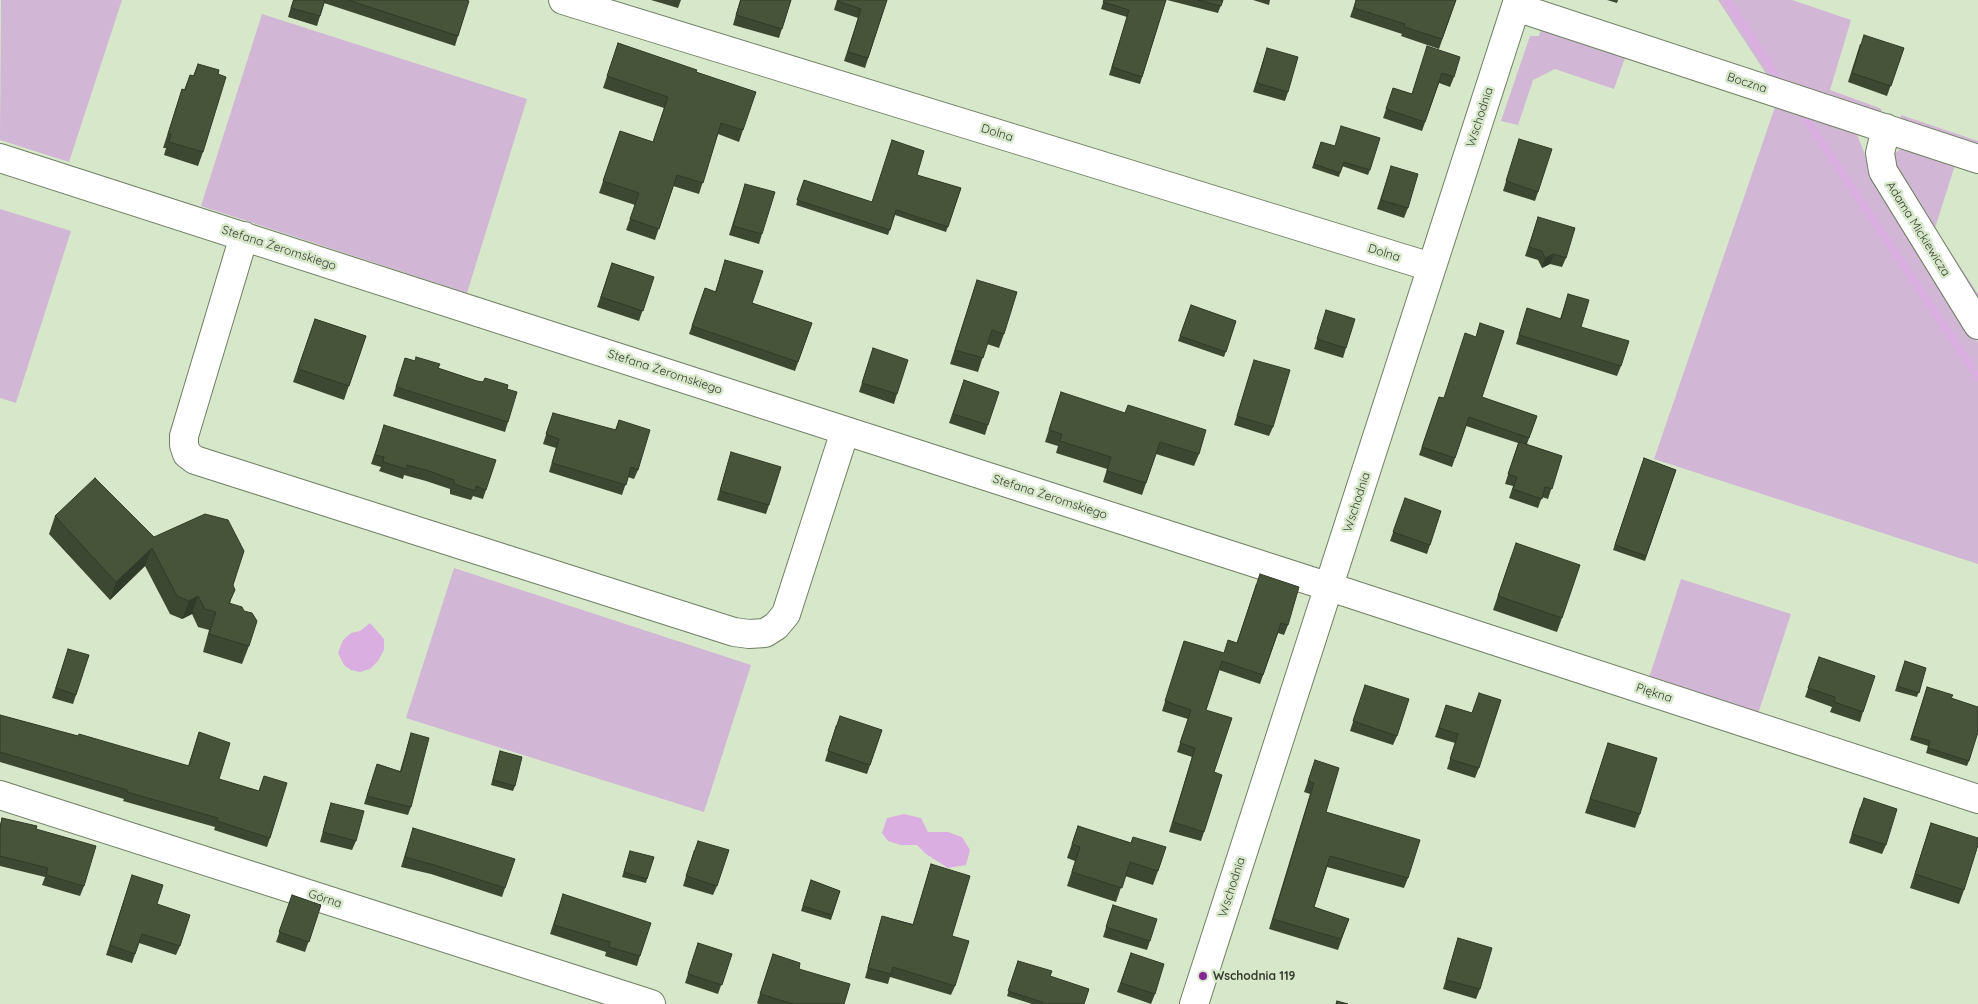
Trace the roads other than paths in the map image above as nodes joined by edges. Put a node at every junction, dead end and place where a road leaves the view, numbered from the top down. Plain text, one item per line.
1 (563, 0) edge
2 (1517, 4) edge
3 (1886, 128) junction
4 (0, 158) edge
5 (1978, 159) edge
6 (244, 236) junction
7 (1431, 267) junction
8 (1978, 325) edge
9 (845, 431) junction
10 (1329, 588) junction
11 (0, 795) edge
12 (1978, 799) edge
13 (651, 1004) edge
14 (1194, 1004) edge

1 - 7 street, Dolna
2 - 3 street, Boczna
2 - 7 street, Wschodnia
3 - 5 street, Boczna
3 - 8 street, Adama Mickiewicza
4 - 6 street, Stefana Żeromskiego
6 - 9 street, Stefana Żeromskiego
6 - 9 street
7 - 10 street, Wschodnia
9 - 10 street, Stefana Żeromskiego
10 - 12 street, Piękna
10 - 14 street, Wschodnia
11 - 13 street, Górna

